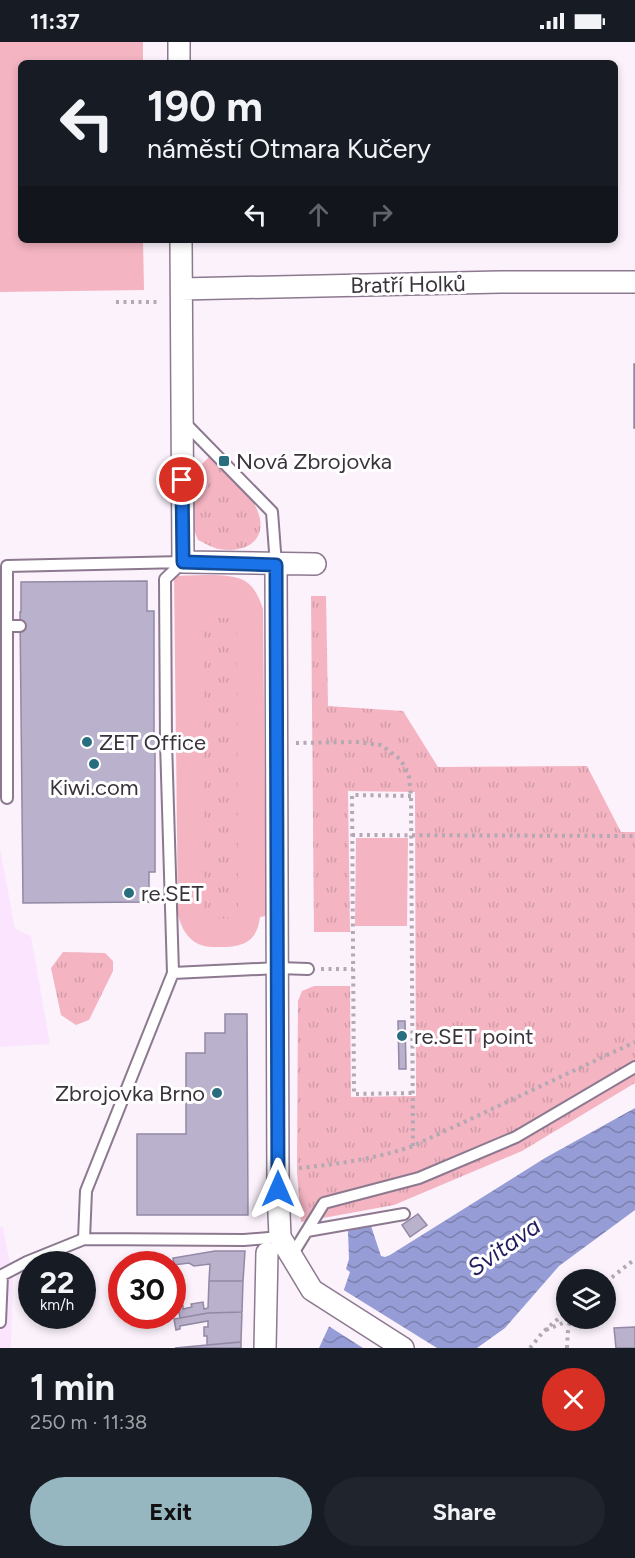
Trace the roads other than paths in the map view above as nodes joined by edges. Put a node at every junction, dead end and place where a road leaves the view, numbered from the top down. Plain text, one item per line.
1 (179, 42) edge
2 (179, 60) edge
3 (181, 243) edge
4 (635, 282) edge
5 (174, 296) junction
6 (182, 420) junction
7 (183, 562) junction
8 (315, 564) dead end
9 (4, 565) edge
10 (276, 565) junction
11 (7, 626) junction
12 (20, 626) dead end
13 (7, 798) dead end
14 (278, 968) junction
15 (308, 969) road end
16 (173, 973) junction
17 (635, 1067) edge
18 (404, 1214) dead end
19 (307, 1231) junction
20 (84, 1239) junction
21 (273, 1245) junction
22 (292, 1255) junction
23 (0, 1322) edge
24 (265, 1348) edge
25 (402, 1348) edge

1 - 2 street
3 - 5 street
4 - 5 street, Bratří Holků
5 - 6 street
6 - 7 street
6 - 10 lane
7 - 9 lane
7 - 10 street
7 - 16 lane
8 - 10 street
9 - 11 lane
10 - 14 street
11 - 12 lane
11 - 13 lane
14 - 15 lane
14 - 16 lane
14 - 21 street
16 - 20 lane
17 - 19 lane
18 - 19 lane
19 - 22 lane
20 - 21 lane
20 - 23 lane
21 - 22 street
21 - 24 street
22 - 25 street

